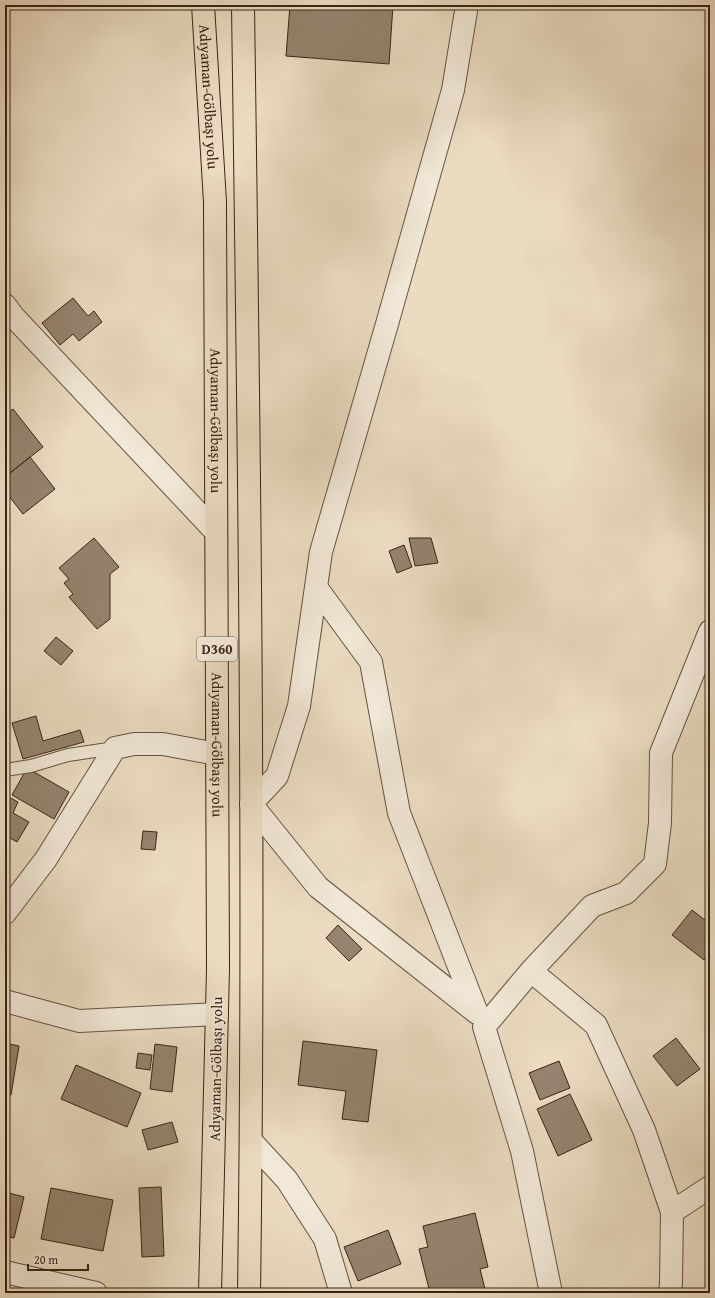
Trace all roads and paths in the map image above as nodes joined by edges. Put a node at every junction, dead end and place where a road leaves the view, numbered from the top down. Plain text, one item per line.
1 (203, 5) edge
2 (243, 5) edge
3 (467, 5) edge
4 (5, 305) edge
5 (216, 532) junction
6 (316, 587) junction
7 (710, 631) edge
8 (115, 748) junction
9 (217, 754) junction
10 (5, 770) edge
11 (251, 804) junction
12 (5, 913) edge
13 (530, 972) junction
14 (5, 1000) edge
15 (217, 1014) junction
16 (480, 1020) junction
17 (251, 1141) junction
18 (710, 1187) edge
19 (672, 1212) junction
20 (5, 1272) edge
21 (96, 1293) edge
22 (210, 1293) edge
23 (249, 1293) edge
24 (341, 1293) edge
25 (551, 1293) edge
26 (670, 1293) edge

1 - 5 highway, Adıyaman-Gölbaşı yolu / D360
2 - 11 highway, D360
3 - 6 street
4 - 5 street
5 - 9 highway, Adıyaman-Gölbaşı yolu / D360
6 - 11 street
6 - 16 street
7 - 13 street
8 - 9 street
8 - 10 lane
8 - 12 street
9 - 15 highway, Adıyaman-Gölbaşı yolu / D360
11 - 16 street
11 - 17 highway, D360
13 - 16 street
13 - 19 street
14 - 15 street
15 - 22 highway, Adıyaman-Gölbaşı yolu / D360
16 - 25 street
17 - 23 highway, D360
17 - 24 street
18 - 19 street
19 - 26 street
20 - 21 street

